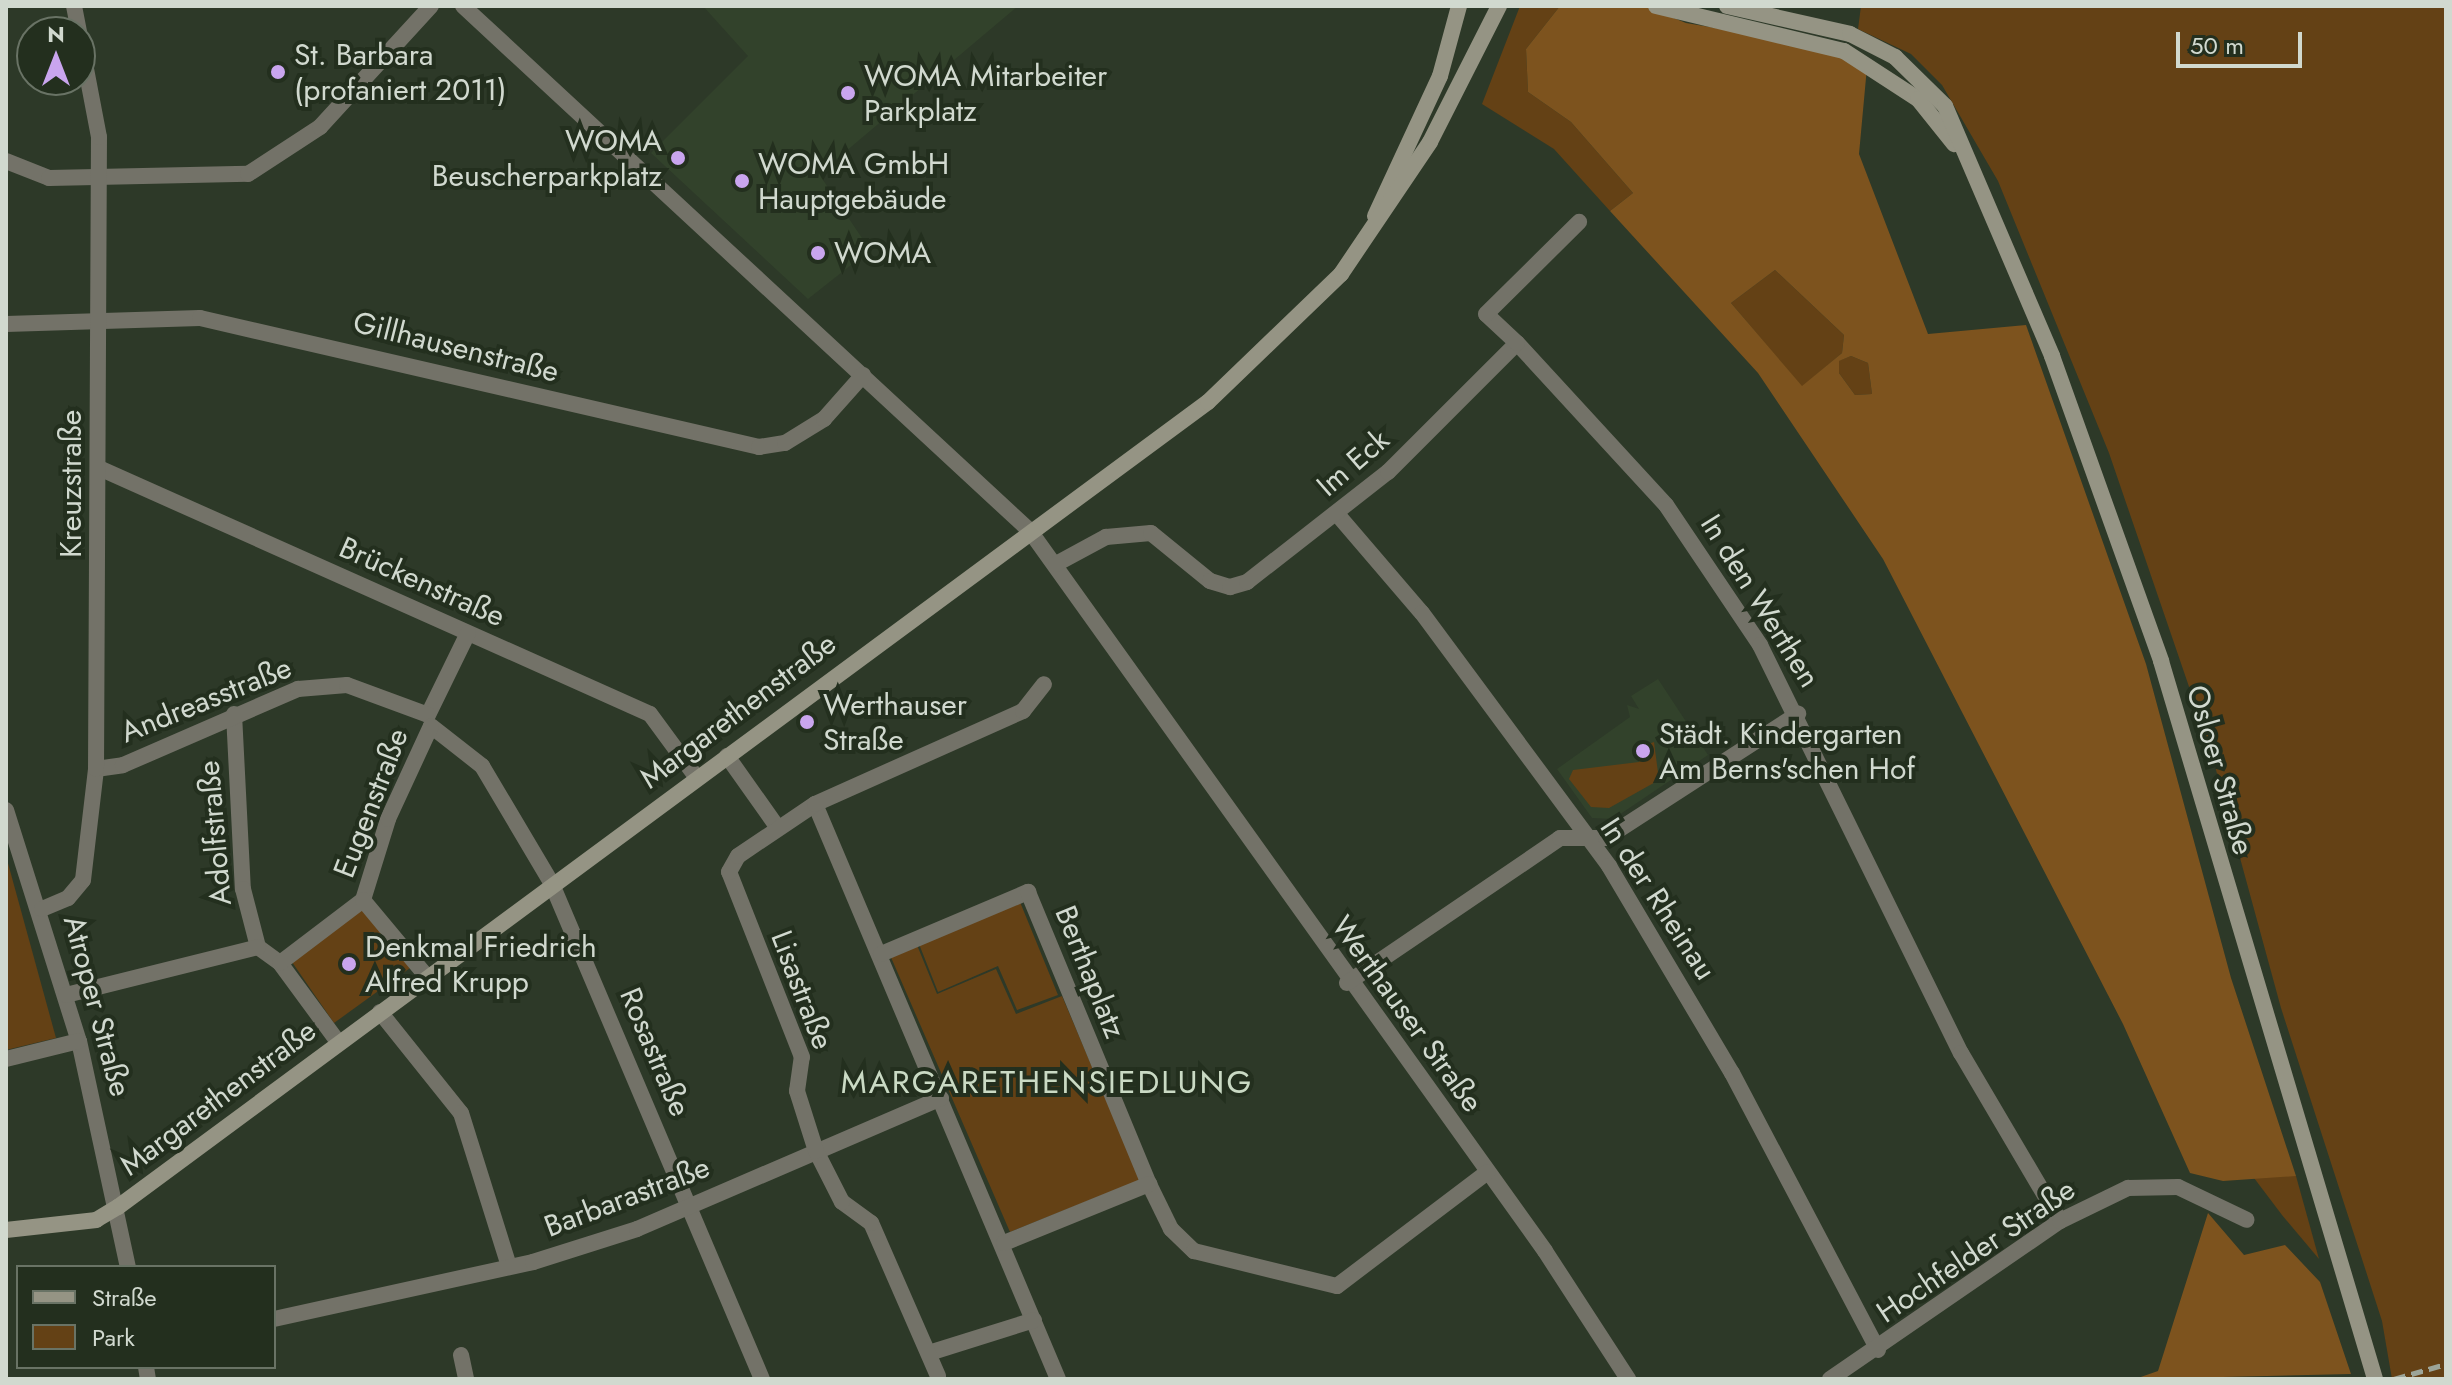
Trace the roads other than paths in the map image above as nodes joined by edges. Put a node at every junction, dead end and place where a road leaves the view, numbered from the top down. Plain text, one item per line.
1 (431, 6) edge
2 (463, 6) edge
3 (1459, 6) edge
4 (1499, 6) edge
5 (1656, 6) edge
6 (1727, 6) edge
7 (88, 96) edge
8 (6, 161) edge
9 (99, 180) junction
10 (1981, 186) junction
11 (1579, 222) dead end
12 (1366, 235) junction
13 (100, 320) junction
14 (6, 324) edge
15 (1517, 343) junction
16 (863, 375) junction
17 (99, 468) junction
18 (1337, 514) junction
19 (1030, 531) junction
20 (1056, 564) junction
21 (468, 633) junction
22 (1044, 684) dead end
23 (234, 714) junction
24 (1798, 714) junction
25 (429, 721) junction
26 (727, 756) junction
27 (96, 769) junction
28 (697, 778) junction
29 (815, 804) junction
30 (6, 810) edge
31 (778, 828) junction
32 (1585, 836) junction
33 (551, 882) junction
34 (363, 900) junction
35 (42, 909) junction
36 (258, 947) junction
37 (881, 954) junction
38 (280, 963) junction
39 (428, 978) junction
40 (1347, 983) junction
41 (66, 995) junction
42 (380, 1012) junction
43 (79, 1041) junction
44 (338, 1042) junction
45 (6, 1059) edge
46 (941, 1098) junction
47 (816, 1151) junction
48 (1488, 1172) junction
49 (1149, 1184) junction
50 (690, 1204) junction
51 (118, 1207) junction
52 (2247, 1220) dead end
53 (2060, 1221) junction
54 (6, 1230) edge
55 (1004, 1243) junction
56 (508, 1263) junction
57 (128, 1265) edge
58 (276, 1319) edge
59 (1034, 1320) junction
60 (1878, 1350) junction
61 (929, 1353) junction
62 (461, 1355) dead end
63 (938, 1376) dead end
64 (466, 1379) edge
65 (762, 1379) edge
66 (1058, 1379) edge
67 (1628, 1379) edge
68 (1830, 1379) edge
69 (2375, 1379) edge

1 - 9 street
2 - 16 street, Werthauser Straße
3 - 12 main road, Margarethenstraße
4 - 12 main road, Margarethenstraße
5 - 10 main road, Osloer Straße
6 - 10 main road, Osloer Straße
7 - 9 street, Kreuzstraße
8 - 9 street
9 - 13 street, Kreuzstraße
10 - 69 main road, Osloer Straße
11 - 15 street
12 - 19 main road, Margarethenstraße
13 - 14 street, Gillhausenstraße
13 - 16 street, Gillhausenstraße
13 - 17 street, Kreuzstraße
15 - 18 street, Im Eck
15 - 24 street, In den Werthen
16 - 19 street, Werthauser Straße
17 - 21 street, Brückenstraße
17 - 27 street, Kreuzstraße
18 - 20 street, Im Eck
18 - 32 street, In der Rheinau
19 - 20 street, Werthauser Straße
19 - 26 main road, Margarethenstraße
20 - 40 street, Werthauser Straße
21 - 25 street, Eugenstraße
21 - 28 street, Brückenstraße
22 - 29 street, Lisastraße
23 - 25 street, Andreasstraße
23 - 27 street, Andreasstraße
23 - 36 street, Adolfstraße
24 - 32 street
24 - 53 street, In den Werthen
25 - 33 street, Andreasstraße
25 - 34 street, Eugenstraße
26 - 28 main road, Margarethenstraße
26 - 31 street
27 - 35 street, Kreuzstraße
28 - 33 main road, Margarethenstraße
29 - 31 street, Lisastraße
29 - 37 street
30 - 35 street, Atroper Straße
31 - 47 street, Lisastraße
32 - 40 street
32 - 60 street, In der Rheinau
33 - 39 main road, Margarethenstraße
33 - 50 street, Rosastraße
34 - 38 street
34 - 39 street
35 - 41 street, Atroper Straße
36 - 38 street
36 - 41 street
37 - 46 street
37 - 49 street, Berthaplatz
38 - 44 street
39 - 42 main road, Margarethenstraße
40 - 48 street, Werthauser Straße
41 - 43 street, Atroper Straße
42 - 44 main road, Margarethenstraße
42 - 56 street
43 - 45 street
43 - 51 street, Atroper Straße
44 - 51 main road, Margarethenstraße
46 - 47 street, Barbarastraße
46 - 55 street
47 - 50 street, Barbarastraße
47 - 61 street, Lisastraße
48 - 49 street
48 - 67 street, Werthauser Straße
49 - 55 street
50 - 56 street, Barbarastraße
50 - 65 street, Rosastraße
51 - 54 main road, Margarethenstraße
51 - 57 street, Atroper Straße
52 - 53 street, Hochfelder Straße
53 - 60 street, Hochfelder Straße
55 - 59 street
56 - 58 street, Barbarastraße
59 - 61 street
59 - 66 street
60 - 68 street, Hochfelder Straße
61 - 63 street, Lisastraße
62 - 64 street

